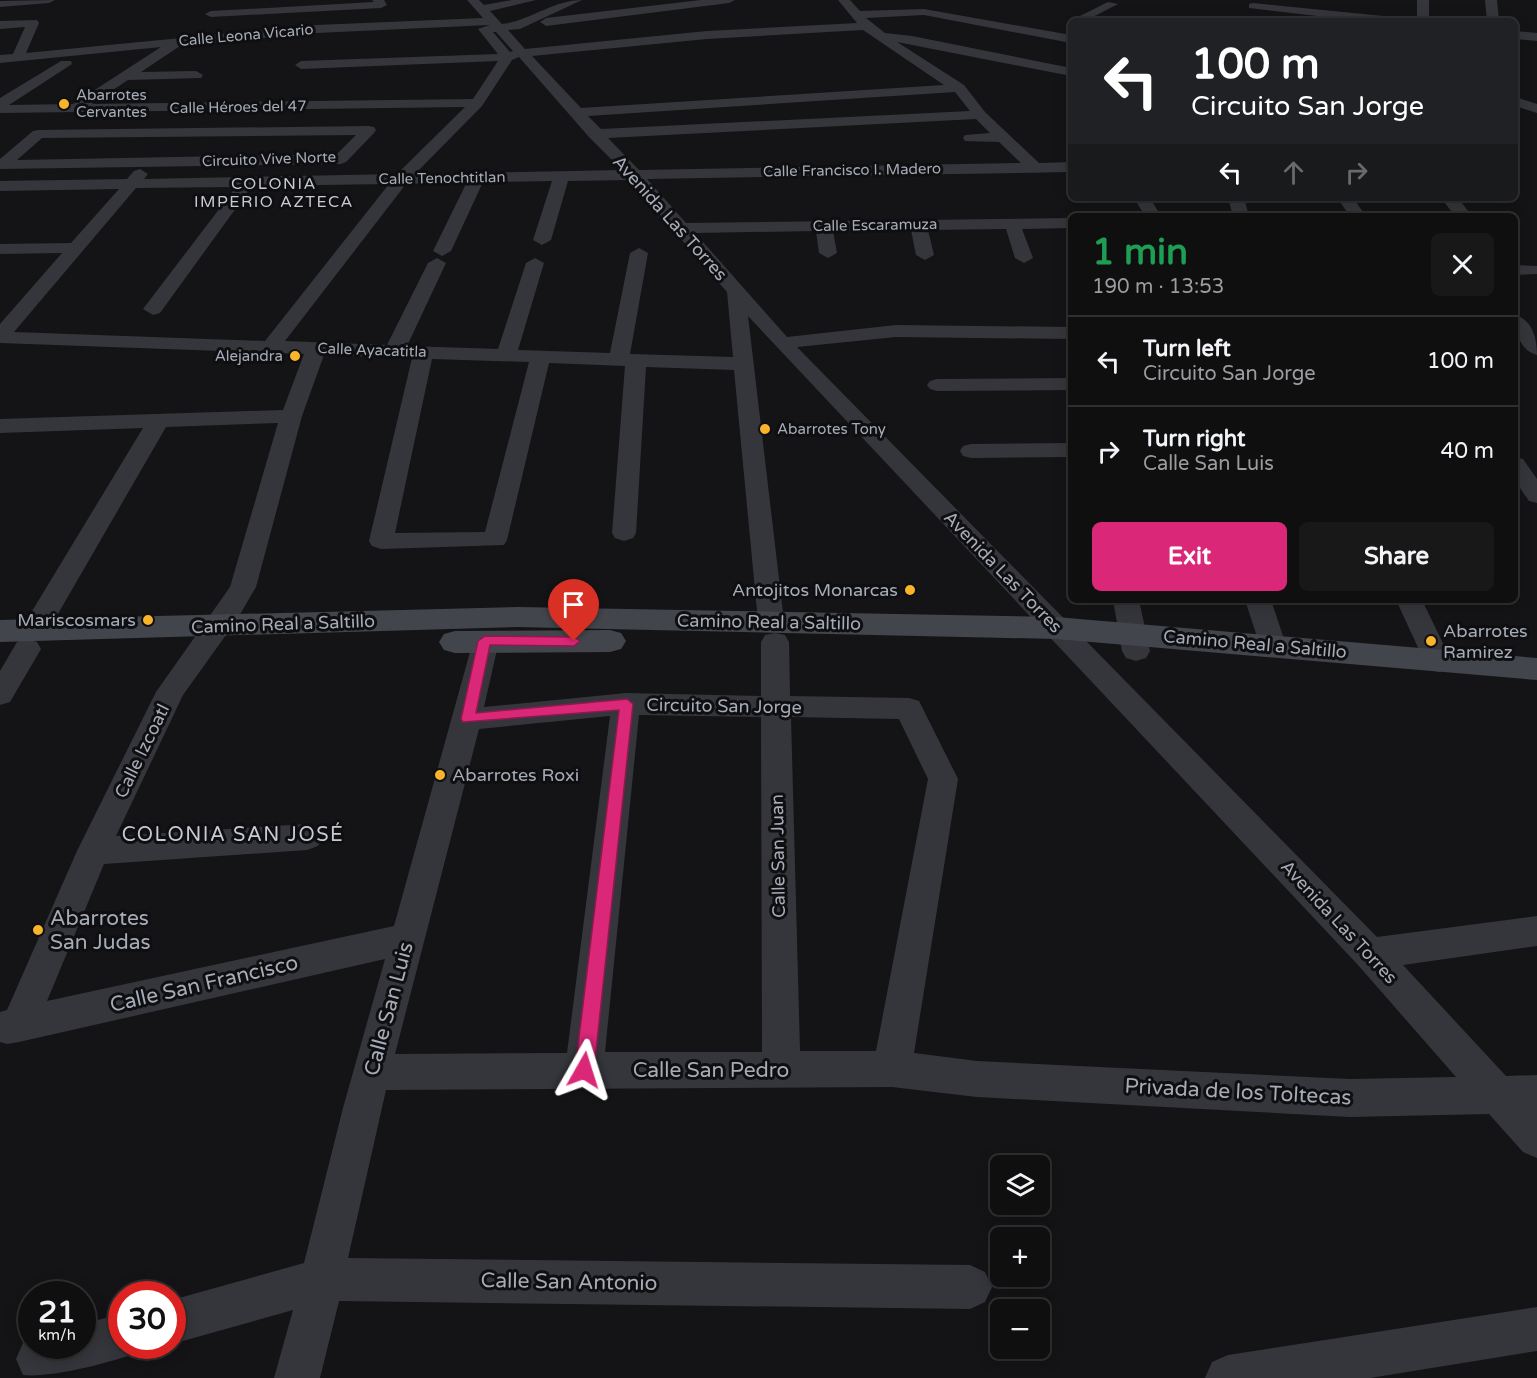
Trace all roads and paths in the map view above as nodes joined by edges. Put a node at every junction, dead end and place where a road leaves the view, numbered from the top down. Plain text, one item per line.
1 (50, 0) edge
2 (232, 0) edge
3 (303, 0) edge
4 (530, 0) edge
5 (576, 0) edge
6 (729, 0) edge
7 (844, 0) edge
8 (1086, 0) edge
9 (1356, 0) edge
10 (1424, 0) edge
11 (1491, 0) edge
12 (379, 2) edge
13 (1115, 2) edge
14 (922, 3) edge
15 (1250, 3) edge
16 (0, 4) edge
17 (292, 10) junction
18 (856, 15) junction
19 (1082, 18) edge
20 (1276, 18) edge
21 (1345, 18) edge
22 (1351, 18) edge
23 (1423, 18) edge
24 (1493, 18) edge
25 (202, 20) junction
26 (488, 23) edge
27 (0, 25) edge
28 (866, 26) junction
29 (1068, 26) edge
30 (1052, 35) junction
31 (1518, 35) edge
32 (880, 37) junction
33 (1537, 37) edge
34 (1068, 38) edge
35 (173, 42) junction
36 (514, 55) junction
37 (17, 58) junction
38 (0, 59) edge
39 (301, 65) dead end
40 (0, 70) edge
41 (1068, 71) edge
42 (196, 75) dead end
43 (128, 76) junction
44 (9, 84) dead end
45 (37, 84) junction
46 (959, 88) junction
47 (798, 98) junction
48 (1518, 102) edge
49 (0, 104) edge
50 (477, 104) junction
51 (207, 107) junction
52 (76, 108) junction
53 (16, 109) junction
54 (1537, 109) edge
55 (0, 110) edge
56 (575, 113) junction
57 (980, 115) junction
58 (0, 120) edge
59 (809, 124) junction
60 (183, 131) junction
61 (594, 134) junction
62 (1004, 137) junction
63 (970, 138) dead end
64 (152, 163) junction
65 (1034, 167) junction
66 (1068, 167) edge
67 (633, 173) junction
68 (562, 176) junction
69 (478, 177) junction
70 (402, 178) junction
71 (248, 181) junction
72 (131, 183) junction
73 (0, 186) edge
74 (1452, 201) edge
75 (1462, 213) edge
76 (1012, 223) junction
77 (1068, 223) edge
78 (918, 224) junction
79 (824, 225) junction
80 (679, 228) junction
81 (542, 240) dead end
82 (76, 248) junction
83 (0, 249) edge
84 (639, 253) dead end
85 (828, 253) dead end
86 (925, 255) dead end
87 (1024, 258) dead end
88 (535, 263) dead end
89 (736, 292) junction
90 (153, 309) dead end
91 (1062, 313) dead end
92 (1518, 326) edge
93 (1068, 330) edge
94 (1068, 335) edge
95 (0, 336) edge
96 (1526, 341) edge
97 (782, 343) junction
98 (271, 346) junction
99 (316, 348) junction
100 (394, 351) junction
101 (423, 352) junction
102 (506, 355) junction
103 (541, 356) junction
104 (627, 359) junction
105 (744, 364) junction
106 (1068, 384) edge
107 (937, 385) dead end
108 (291, 416) junction
109 (158, 421) junction
110 (0, 426) edge
111 (1068, 450) edge
112 (971, 451) dead end
113 (1518, 468) edge
114 (1537, 496) edge
115 (624, 533) dead end
116 (1127, 603) edge
117 (1259, 603) edge
118 (1410, 603) edge
119 (0, 631) edge
120 (773, 631) junction
121 (210, 636) junction
122 (1066, 636) junction
123 (485, 641) junction
124 (1135, 642) junction
125 (21, 644) edge
126 (1272, 645) junction
127 (1438, 662) junction
128 (1537, 669) edge
129 (1537, 682) edge
130 (0, 695) edge
131 (627, 704) junction
132 (776, 706) junction
133 (468, 719) junction
134 (306, 837) dead end
135 (93, 851) junction
136 (1537, 931) edge
137 (409, 938) junction
138 (1370, 954) junction
139 (10, 1027) edge
140 (892, 1069) junction
141 (584, 1070) junction
142 (781, 1070) junction
143 (372, 1072) junction
144 (977, 1079) joint
145 (1537, 1094) edge
146 (1499, 1096) junction
147 (1537, 1138) edge
148 (324, 1279) junction
149 (970, 1287) dead end
150 (186, 1318) edge
151 (1537, 1329) edge
152 (297, 1378) edge
153 (1228, 1378) edge

1 - 16 street
2 - 25 street
3 - 17 street
4 - 26 street
5 - 26 street
6 - 26 street
7 - 18 street
8 - 13 street
9 - 22 street
10 - 23 street
11 - 24 street
12 - 17 street
13 - 19 street
14 - 18 street
14 - 30 street
15 - 20 street
15 - 21 street
17 - 25 street
18 - 28 street
25 - 35 street
26 - 35 street, Calle Leona Vicario
26 - 36 street, Avenida Las Torres
27 - 37 street
28 - 32 street
28 - 36 street
29 - 30 street
30 - 34 street
31 - 33 street
32 - 41 street
32 - 46 street
35 - 37 street, Calle Leona Vicario
35 - 43 street
36 - 39 street
36 - 50 street
36 - 56 street, Avenida Las Torres
37 - 38 street, Calle Leona Vicario
40 - 45 street
42 - 43 street
43 - 52 street
44 - 45 street
45 - 49 street
46 - 47 street
46 - 57 street
47 - 56 street
47 - 59 street
48 - 54 street
50 - 51 street, Calle Héroes del 47
50 - 70 street
51 - 52 street, Calle Héroes del 47
51 - 60 street
52 - 53 street, Calle Héroes del 47
53 - 55 street, Calle Héroes del 47
53 - 58 street
56 - 61 street, Avenida Las Torres
57 - 59 street
57 - 62 street
59 - 61 street
60 - 64 street
60 - 64 street
60 - 64 street, Circuito Vive Norte
61 - 67 street, Avenida Las Torres
62 - 63 street
62 - 65 street
64 - 72 street
65 - 66 street, Calle Francisco I. Madero
65 - 67 street, Calle Francisco I. Madero
67 - 68 street, Calle Tenochtitlan
67 - 80 street, Avenida Las Torres
68 - 69 street, Calle Tenochtitlan
68 - 81 street
69 - 70 street, Calle Tenochtitlan
69 - 100 street
70 - 71 street, Calle Tenochtitlan
70 - 98 street
71 - 72 street, Calle Tenochtitlan
71 - 90 street
72 - 73 street, Calle Tenochtitlan
72 - 82 street
74 - 75 street
76 - 77 street, Calle Escaramuza
76 - 78 street, Calle Escaramuza
76 - 87 street
78 - 79 street, Calle Escaramuza
78 - 86 street
79 - 80 street, Calle Escaramuza
79 - 85 street
80 - 89 street, Avenida Las Torres
82 - 83 street
82 - 95 street
84 - 104 street
88 - 102 street
89 - 97 street, Avenida Las Torres
89 - 105 street, Calle San Juan
91 - 93 street
92 - 96 street
94 - 97 street
95 - 98 street, Calle Ayacatitla
97 - 122 street, Avenida Las Torres
98 - 99 street, Calle Ayacatitla
99 - 100 street, Calle Ayacatitla
99 - 108 street, Calle Izcoatl
100 - 101 street, Calle Ayacatitla
101 - 102 street, Calle Ayacatitla
101 - 103 street
102 - 103 street, Calle Ayacatitla
103 - 104 street, Calle Ayacatitla
104 - 105 street, Calle Ayacatitla
104 - 115 street
105 - 120 street, Calle San Juan
106 - 107 street
108 - 109 street
108 - 121 street, Calle Izcoatl
109 - 110 street
109 - 125 street
111 - 112 street
113 - 114 street
116 - 124 street
117 - 126 street
118 - 127 street
119 - 125 street, Camino Real a Saltillo
120 - 121 street, Camino Real a Saltillo
120 - 122 street, Camino Real a Saltillo
120 - 123 street, Camino Real a Saltillo
120 - 132 street, Calle San Juan
121 - 123 street, Camino Real a Saltillo
121 - 125 street, Camino Real a Saltillo
121 - 135 street, Calle Izcoatl
122 - 124 street, Camino Real a Saltillo
122 - 138 street, Avenida Las Torres
123 - 133 street, Calle San Luis
124 - 126 street, Camino Real a Saltillo
124 - 129 street, Camino Real a Saltillo
125 - 130 street
126 - 127 street, Camino Real a Saltillo
127 - 128 street, Camino Real a Saltillo
131 - 132 street, Circuito San Jorge
131 - 133 street, Circuito San Jorge
131 - 141 street
132 - 140 street, Circuito San Jorge
132 - 142 street, Calle San Juan
133 - 137 street, Calle San Luis
134 - 135 street
135 - 139 street, Calle Izcoatl
136 - 138 street
137 - 139 street, Calle San Francisco
137 - 143 street, Calle San Luis
138 - 146 street, Avenida Las Torres
140 - 142 street, Calle San Pedro
140 - 144 street, Calle San Pedro
141 - 142 street, Calle San Pedro
141 - 143 street, Calle San Pedro
143 - 148 street, Calle San Luis
144 - 146 street, Privada de los Toltecas
145 - 146 street, Privada de los Toltecas
146 - 147 street, Avenida Las Torres
148 - 149 street, Calle San Antonio
148 - 150 street, Calle San Antonio
148 - 152 street, Calle San Luis
151 - 153 street

